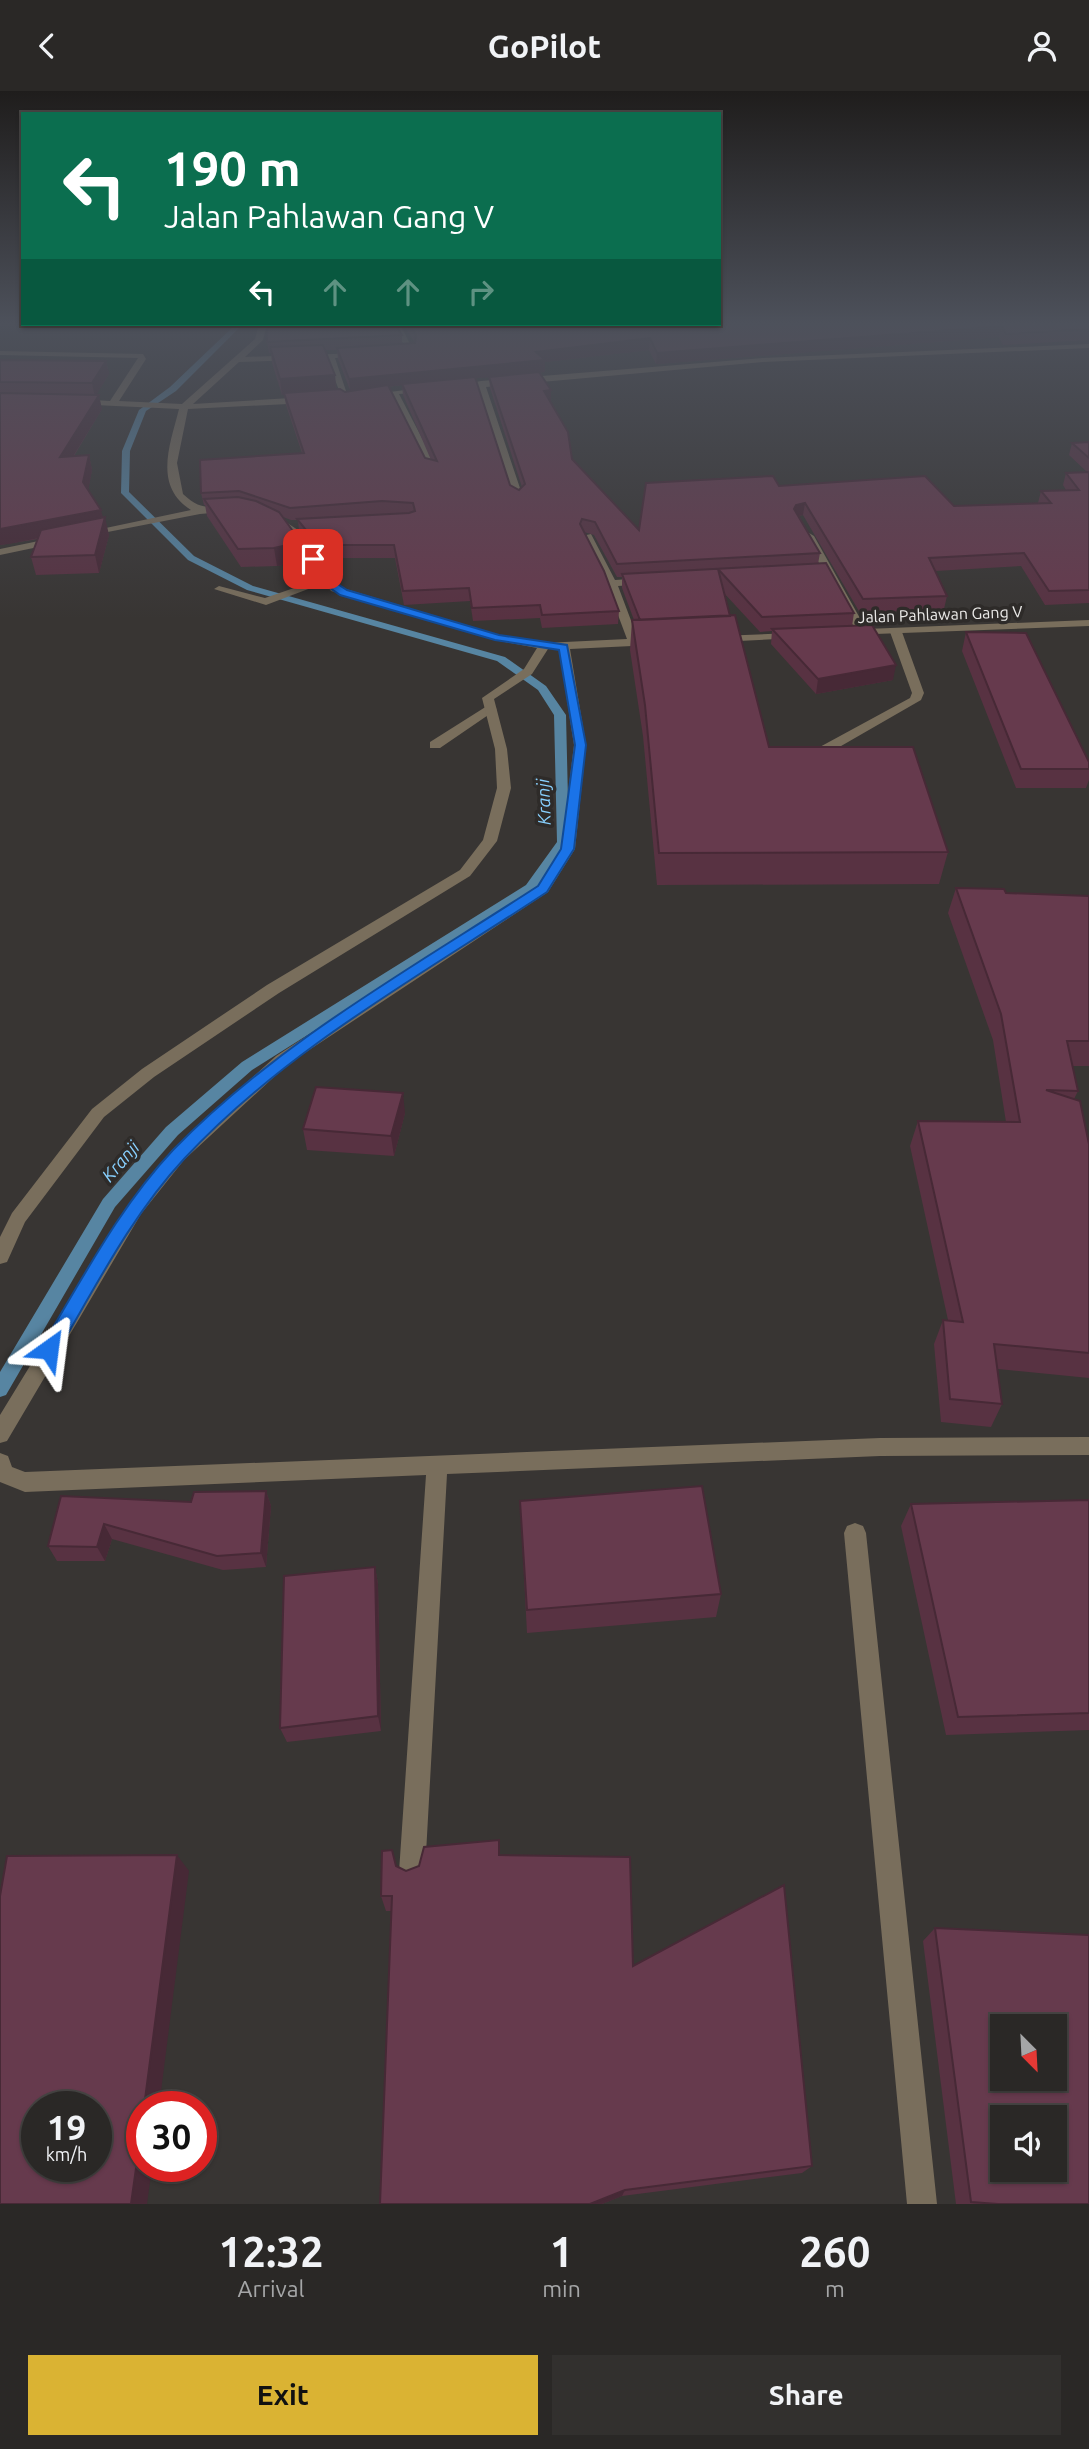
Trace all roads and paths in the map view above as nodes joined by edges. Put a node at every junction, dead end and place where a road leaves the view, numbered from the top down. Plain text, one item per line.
1 (181, 422) edge
2 (409, 422) edge
3 (493, 422) edge
4 (433, 469) edge
5 (518, 497) edge
6 (241, 509) edge
7 (200, 511) junction
8 (263, 514) edge
9 (800, 520) edge
10 (287, 526) junction
11 (301, 526) edge
12 (587, 536) edge
13 (0, 552) edge
14 (828, 572) junction
15 (814, 573) edge
16 (327, 580) junction
17 (665, 580) edge
18 (611, 583) junction
19 (219, 589) dead end
20 (1089, 623) edge
21 (1018, 626) junction
22 (896, 632) junction
23 (863, 633) junction
24 (836, 634) edge
25 (808, 635) edge
26 (1024, 639) edge
27 (712, 640) edge
28 (660, 642) edge
29 (634, 643) junction
30 (544, 646) junction
31 (564, 647) junction
32 (490, 704) junction
33 (435, 745) dead end
34 (793, 767) edge
35 (0, 1257) edge
36 (0, 1434) edge
37 (1089, 1446) edge
38 (0, 1463) edge
39 (436, 1465) junction
40 (855, 1533) dead end
41 (412, 1872) edge
42 (922, 2204) edge

1 - 7 street
2 - 4 street
3 - 5 street
6 - 7 street
7 - 13 street
8 - 10 street
9 - 14 street
10 - 11 street
10 - 16 street
12 - 18 street
14 - 15 street
14 - 23 street
16 - 19 street
16 - 30 street
17 - 18 street
18 - 29 street
20 - 21 street, Jalan Pahlawan Gang V
21 - 22 street, Jalan Pahlawan Gang V
21 - 26 street
22 - 23 street, Jalan Pahlawan Gang V
22 - 34 street
23 - 24 street, Jalan Pahlawan Gang V
25 - 27 street
28 - 29 street
29 - 31 street
30 - 31 street
30 - 32 street
31 - 36 street
32 - 33 street
32 - 35 street
37 - 39 street
38 - 39 street
39 - 41 street
40 - 42 street

